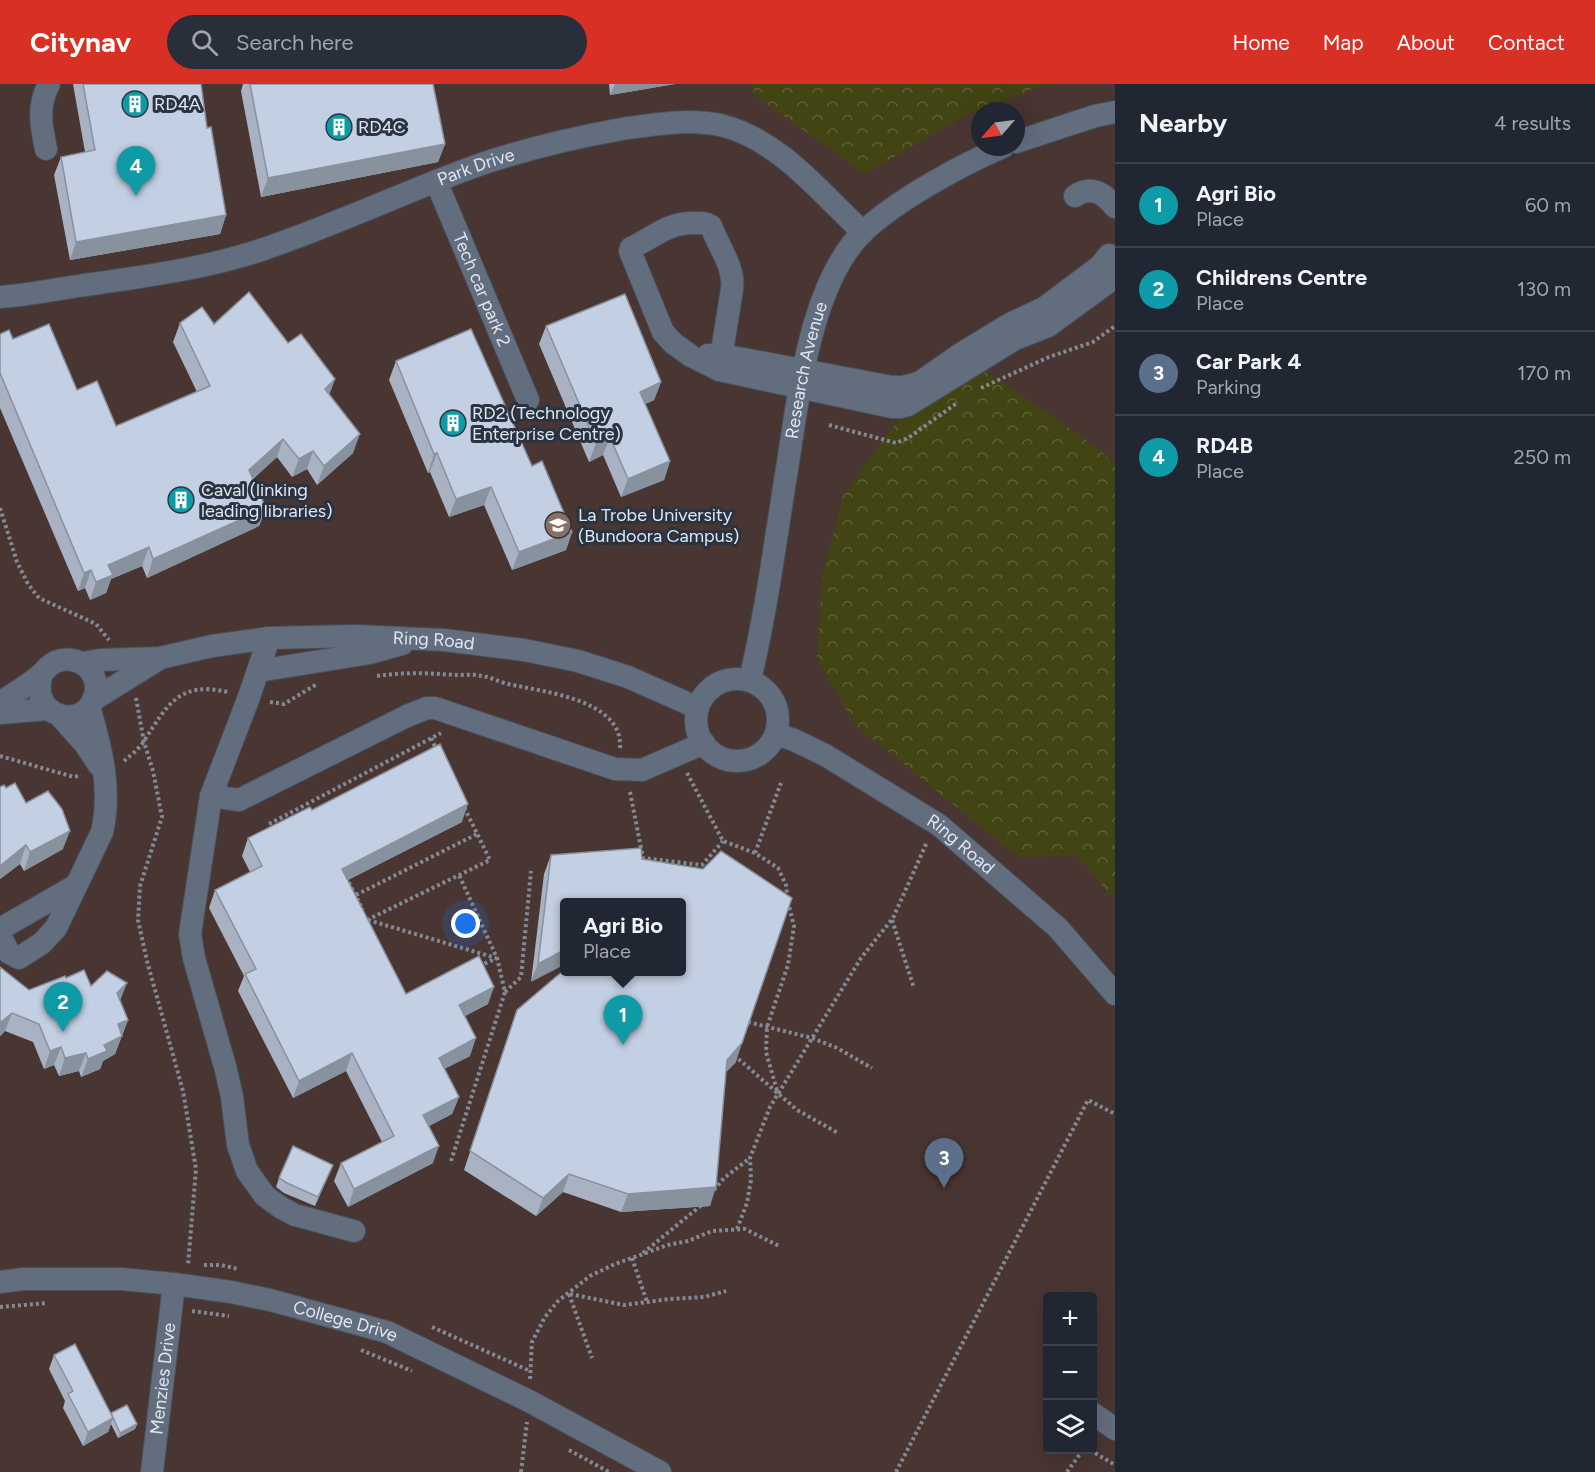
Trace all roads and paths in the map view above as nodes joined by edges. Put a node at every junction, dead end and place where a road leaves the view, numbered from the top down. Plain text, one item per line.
1 (49, 84) edge
2 (1115, 112) edge
3 (1025, 138) edge
4 (46, 149) dead end
5 (986, 156) edge
6 (436, 181) junction
7 (1075, 196) dead end
8 (1115, 207) edge
9 (863, 232) junction
10 (1113, 254) edge
11 (1115, 277) edge
12 (0, 297) edge
13 (720, 362) junction
14 (803, 378) junction
15 (528, 400) dead end
16 (0, 508) edge
17 (269, 639) junction
18 (421, 639) junction
19 (114, 648) dead end
20 (160, 658) junction
21 (82, 663) junction
22 (258, 671) junction
23 (42, 674) junction
24 (366, 677) dead end
25 (750, 680) junction
26 (325, 681) dead end
27 (134, 687) dead end
28 (249, 697) junction
29 (0, 703) edge
30 (91, 704) junction
31 (698, 708) junction
32 (53, 712) junction
33 (0, 713) edge
34 (449, 729) dead end
35 (776, 734) junction
36 (431, 738) junction
37 (144, 742) junction
38 (704, 743) junction
39 (619, 755) dead end
40 (0, 756) edge
41 (441, 760) edge
42 (103, 771) junction
43 (689, 773) dead end
44 (782, 783) dead end
45 (630, 792) dead end
46 (211, 796) junction
47 (462, 802) edge
48 (936, 823) junction
49 (269, 824) dead end
50 (477, 834) junction
51 (723, 842) junction
52 (755, 853) junction
53 (531, 871) dead end
54 (345, 874) edge
55 (459, 875) junction
56 (75, 886) junction
57 (356, 895) junction
58 (367, 920) junction
59 (892, 920) junction
60 (0, 929) edge
61 (372, 930) edge
62 (0, 935) edge
63 (497, 958) junction
64 (477, 967) edge
65 (914, 988) dead end
66 (505, 992) junction
67 (1115, 994) edge
68 (748, 1022) edge
69 (767, 1027) junction
70 (812, 1038) junction
71 (732, 1053) edge
72 (872, 1068) dead end
73 (778, 1094) junction
74 (1115, 1114) edge
75 (838, 1132) dead end
76 (750, 1158) junction
77 (451, 1161) dead end
78 (736, 1229) junction
79 (354, 1231) dead end
80 (779, 1246) dead end
81 (640, 1256) junction
82 (632, 1258) junction
83 (0, 1282) edge
84 (174, 1284) junction
85 (726, 1291) dead end
86 (569, 1294) junction
87 (55, 1302) dead end
88 (647, 1302) junction
89 (0, 1307) edge
90 (171, 1308) junction
91 (235, 1317) dead end
92 (357, 1348) dead end
93 (592, 1358) dead end
94 (420, 1374) dead end
95 (1097, 1413) edge
96 (1115, 1415) edge
97 (1097, 1416) edge
98 (516, 1421) dead end
99 (1115, 1429) edge
100 (537, 1432) dead end
101 (568, 1449) dead end
102 (1097, 1453) edge
103 (1080, 1454) edge
104 (1115, 1465) edge
105 (152, 1472) edge
106 (609, 1472) edge
107 (660, 1472) edge
108 (896, 1472) edge
109 (1067, 1472) edge

1 - 4 street
2 - 3 street
5 - 9 street, Research Avenue
6 - 9 street, Park Drive
6 - 12 street, Park Drive
6 - 15 street, Tech car park 2
7 - 8 street
9 - 14 street, Research Avenue
10 - 14 street
11 - 14 street
13 - 13 street
13 - 14 street
14 - 25 street, Research Avenue
16 - 19 path
17 - 18 street, Ring Road
17 - 20 street, Ring Road
17 - 22 street
18 - 22 street
18 - 31 street, Ring Road
20 - 21 street, Ring Road
20 - 30 street, Ring Road
21 - 23 street
21 - 30 street
22 - 28 street
23 - 29 street
23 - 32 street
24 - 39 path
25 - 31 street
25 - 35 street
26 - 28 path
27 - 37 path
28 - 37 path
28 - 46 street
30 - 32 street
30 - 42 street
31 - 38 street
32 - 33 street
32 - 42 street
34 - 36 path
35 - 38 street
35 - 48 street, Ring Road
36 - 41 path
36 - 49 path
37 - 42 path
37 - 84 path
38 - 46 street
40 - 42 path
42 - 56 street
43 - 51 path
44 - 52 path
45 - 51 path
46 - 79 street
47 - 50 path
48 - 59 path
48 - 67 street, Ring Road
50 - 55 path
50 - 57 path
51 - 52 path
52 - 69 path
53 - 66 path
54 - 57 path
55 - 58 path
55 - 63 path
56 - 60 street
56 - 62 street
57 - 58 path
58 - 61 path
58 - 63 path
59 - 65 path
59 - 70 path
63 - 64 path
63 - 66 path
66 - 77 path
68 - 69 path
69 - 70 path
69 - 73 path
70 - 72 path
70 - 73 path
71 - 73 path
73 - 75 path
73 - 76 path
74 - 108 path
76 - 78 path
76 - 81 path
78 - 80 path
78 - 81 path
81 - 82 path
82 - 86 path
82 - 88 path
83 - 84 street, College Drive
84 - 90 street, Menzies Drive
84 - 107 street, College Drive
85 - 88 path
86 - 88 path
86 - 93 path
87 - 89 path
90 - 91 path
90 - 105 street, Menzies Drive
92 - 94 path
95 - 96 street
97 - 99 street
98 - 100 path
101 - 106 path
102 - 104 path
103 - 109 path

